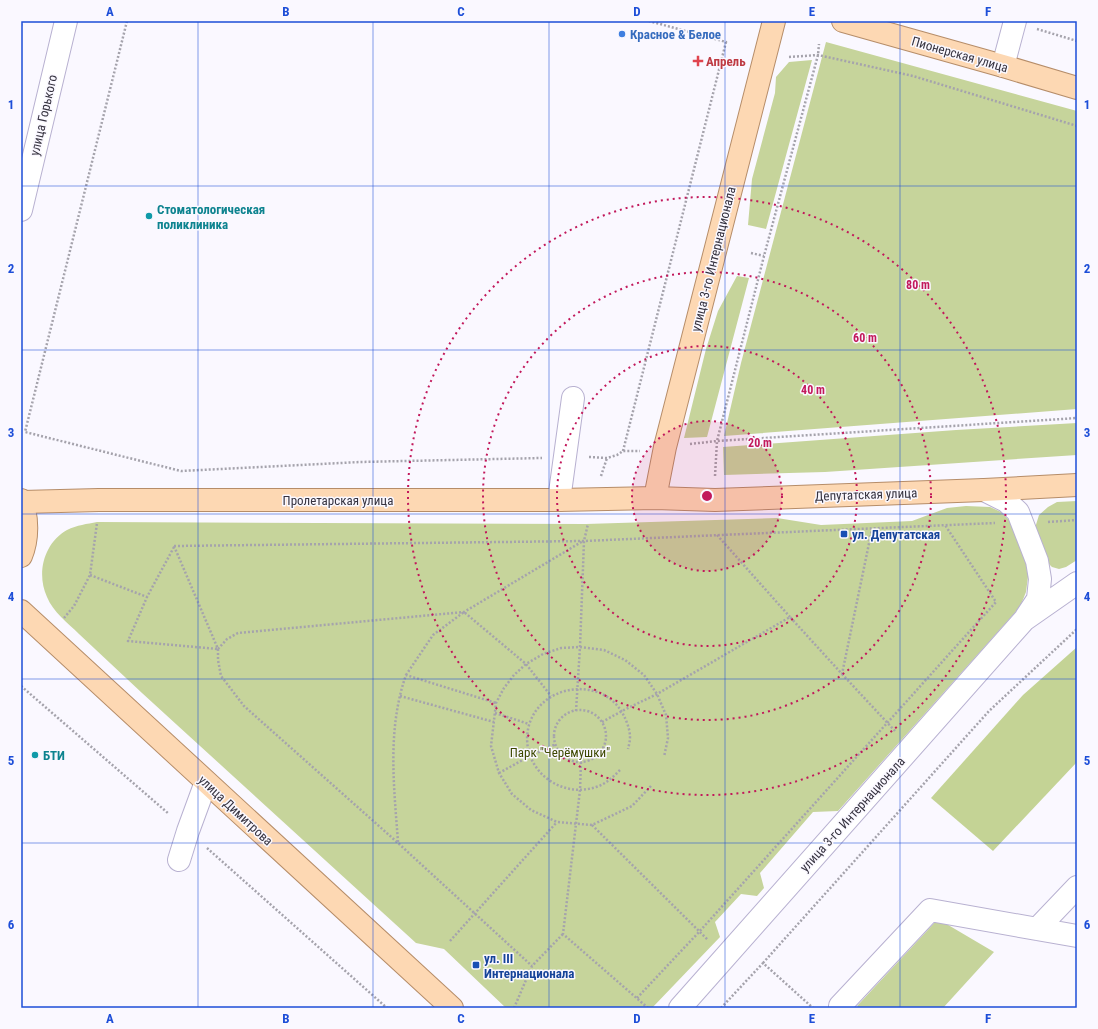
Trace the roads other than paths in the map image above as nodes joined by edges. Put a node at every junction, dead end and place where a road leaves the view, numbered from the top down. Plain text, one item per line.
1 (66, 21) edge
2 (774, 21) edge
3 (843, 21) edge
4 (1015, 21) edge
5 (1003, 66) junction
6 (1077, 88) edge
7 (21, 210) edge
8 (573, 398) dead end
9 (1077, 485) edge
10 (984, 490) junction
11 (655, 498) junction
12 (559, 500) junction
13 (22, 501) edge
14 (21, 556) edge
15 (1077, 583) edge
16 (21, 611) edge
17 (1024, 620) junction
18 (206, 782) junction
19 (179, 860) dead end
20 (1077, 887) edge
21 (1037, 929) junction
22 (1077, 936) edge
23 (452, 1008) edge
24 (680, 1008) edge
25 (843, 1008) edge

1 - 7 street, улица Горького
2 - 11 main road, улица 3-го Интернационала
3 - 5 main road, Пионерская улица
4 - 5 street
5 - 6 main road, Пионерская улица
8 - 12 street
9 - 10 main road, Депутатская улица
10 - 11 main road, Депутатская улица
10 - 17 street, улица 3-го Интернационала
11 - 12 main road, Пролетарская улица
12 - 13 main road, Пролетарская улица
13 - 14 main road
15 - 17 street, улица 3-го Интернационала
16 - 18 main road, улица Димитрова
17 - 24 street, улица 3-го Интернационала
18 - 19 street
18 - 23 main road, улица Димитрова
20 - 21 street
21 - 22 street
21 - 25 street

